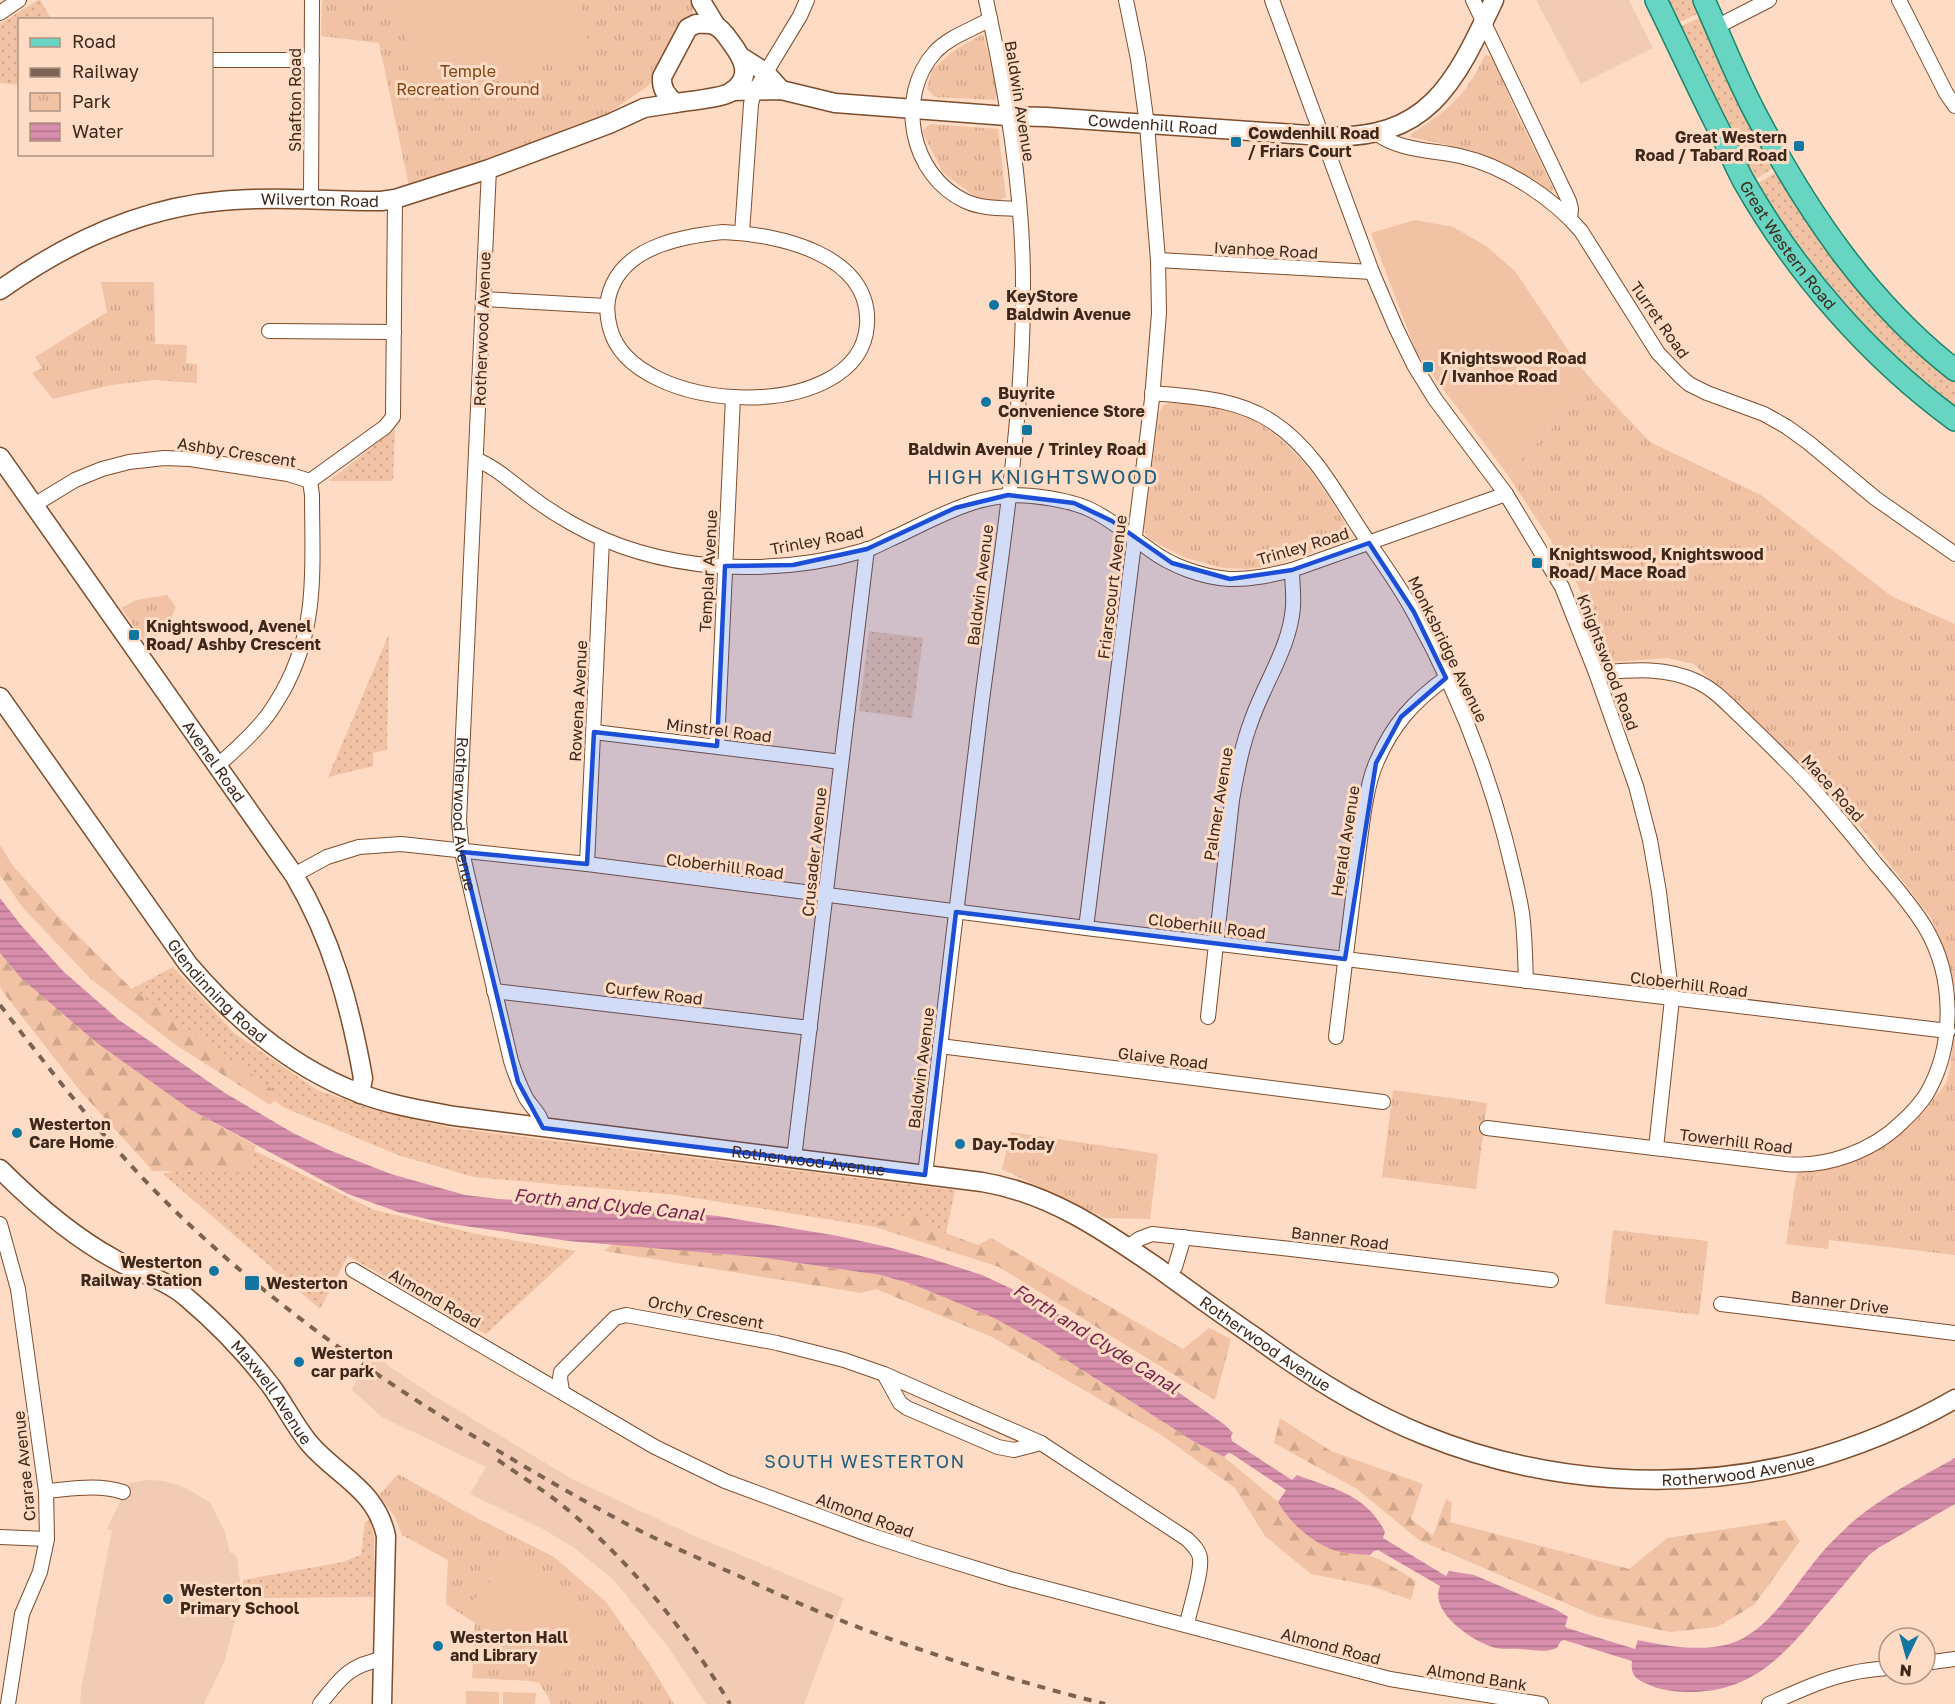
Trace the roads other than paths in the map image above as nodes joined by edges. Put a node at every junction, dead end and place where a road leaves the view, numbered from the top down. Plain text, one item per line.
1 (19, 0) edge
2 (312, 0) edge
3 (701, 0) edge
4 (807, 0) edge
5 (986, 0) edge
6 (1126, 0) edge
7 (1272, 0) edge
8 (1473, 0) edge
9 (1494, 0) edge
10 (1656, 0) edge
11 (1704, 0) edge
12 (1768, 0) edge
13 (1899, 0) edge
14 (0, 13) edge
15 (990, 19) junction
16 (1484, 21) junction
17 (696, 24) junction
18 (716, 26) junction
19 (1716, 27) junction
20 (743, 58) junction
21 (213, 60) edge
22 (312, 60) junction
23 (662, 82) junction
24 (760, 82) junction
25 (732, 91) junction
26 (1950, 93) edge
27 (676, 103) junction
28 (1955, 106) edge
29 (644, 108) junction
30 (912, 110) junction
31 (1007, 116) junction
32 (1146, 125) junction
33 (1376, 133) junction
34 (1323, 136) junction
35 (489, 170) junction
36 (395, 199) junction
37 (311, 201) junction
38 (1019, 209) junction
39 (1570, 218) junction
40 (742, 233) junction
41 (1158, 260) junction
42 (1372, 272) junction
43 (0, 290) edge
44 (483, 299) junction
45 (606, 306) junction
46 (270, 331) dead end
47 (394, 332) junction
48 (1955, 369) edge
49 (1152, 393) junction
50 (733, 397) junction
51 (1955, 420) edge
52 (0, 457) edge
53 (477, 460) junction
54 (310, 481) junction
55 (1506, 494) junction
56 (1008, 495) junction
57 (34, 505) junction
58 (1135, 538) junction
59 (602, 540) junction
60 (1369, 543) junction
61 (867, 549) junction
62 (1955, 554) edge
63 (724, 566) junction
64 (1292, 570) junction
65 (1596, 673) junction
66 (1446, 678) junction
67 (0, 697) edge
68 (594, 732) junction
69 (717, 746) junction
70 (840, 762) junction
71 (217, 766) junction
72 (462, 852) junction
73 (588, 864) junction
74 (294, 875) junction
75 (826, 895) junction
76 (956, 912) junction
77 (1086, 928) junction
78 (1216, 944) junction
79 (1346, 960) junction
80 (1526, 981) junction
81 (494, 991) junction
82 (1672, 999) junction
83 (1208, 1017) dead end
84 (810, 1028) junction
85 (1948, 1031) junction
86 (1336, 1037) dead end
87 (940, 1046) junction
88 (360, 1094) junction
89 (1383, 1102) dead end
90 (543, 1128) junction
91 (1487, 1128) dead end
92 (1656, 1149) junction
93 (794, 1158) junction
94 (0, 1169) edge
95 (925, 1175) junction
96 (0, 1224) edge
97 (1184, 1238) junction
98 (1128, 1247) junction
99 (1175, 1267) dead end
100 (353, 1270) dead end
101 (1551, 1280) dead end
102 (1721, 1304) dead end
103 (1955, 1333) edge
104 (884, 1374) junction
105 (562, 1392) junction
106 (1955, 1399) edge
107 (1041, 1443) junction
108 (46, 1491) junction
109 (123, 1492) dead end
110 (0, 1537) edge
111 (47, 1539) junction
112 (1187, 1624) junction
113 (383, 1659) junction
114 (1955, 1659) edge
115 (1937, 1661) edge
116 (1877, 1670) edge
117 (1409, 1683) joint
118 (8, 1704) edge
119 (320, 1704) edge
120 (382, 1704) edge
121 (1541, 1704) edge
122 (1769, 1704) edge

1 - 14 street
2 - 22 street, Shafton Road
3 - 17 street
3 - 18 street
4 - 24 street
5 - 15 street, Baldwin Avenue
6 - 32 street, Friarscourt Avenue
7 - 34 street, Knightswood Road
8 - 16 street, Turret Road
9 - 16 street, Cowdenhill Road
10 - 51 main road, Great Western Road
11 - 19 main road
12 - 19 street
13 - 26 street
15 - 30 street
15 - 31 street, Baldwin Avenue
16 - 33 street, Cowdenhill Road
16 - 39 street, Turret Road
17 - 18 street
17 - 23 street
18 - 20 street
19 - 48 main road
20 - 24 street, Cowdenhill Road
20 - 25 street
21 - 22 street
22 - 37 street, Shafton Road
23 - 27 street
23 - 29 street
24 - 25 street
24 - 30 street, Cowdenhill Road
24 - 40 street
25 - 27 street
26 - 28 street
27 - 29 street, Wilverton Road
29 - 35 street, Wilverton Road
30 - 31 street, Cowdenhill Road
30 - 38 street
31 - 32 street, Cowdenhill Road
31 - 38 street, Baldwin Avenue
32 - 34 street, Cowdenhill Road
32 - 41 street, Friarscourt Avenue
33 - 34 street, Cowdenhill Road
33 - 39 street
34 - 42 street, Knightswood Road
35 - 36 street, Wilverton Road
35 - 44 street, Rotherwood Avenue
36 - 37 street, Wilverton Road
36 - 47 street
37 - 43 street, Wilverton Road
38 - 56 street, Baldwin Avenue
39 - 62 street, Turret Road
40 - 45 street
40 - 50 street
41 - 42 street, Ivanhoe Road
41 - 49 street, Friarscourt Avenue
42 - 55 street, Knightswood Road
44 - 45 street
44 - 53 street, Rotherwood Avenue
45 - 50 street
46 - 47 street
47 - 54 street
49 - 58 street, Friarscourt Avenue
49 - 60 street, Monksbridge Avenue
50 - 63 street, Templar Avenue
52 - 57 street, Avenel Road
53 - 59 street, Trinley Road
53 - 72 street, Rotherwood Avenue
54 - 57 street, Ashby Crescent
54 - 71 street, Ashby Crescent
55 - 60 street, Trinley Road
55 - 65 street, Knightswood Road
56 - 58 street, Trinley Road
56 - 61 street, Trinley Road
56 - 76 street, Baldwin Avenue
57 - 71 street, Avenel Road
58 - 64 street, Trinley Road
58 - 77 street, Friarscourt Avenue
59 - 63 street, Trinley Road
59 - 68 street, Rowena Avenue
60 - 64 street, Trinley Road
60 - 66 street, Monksbridge Avenue
61 - 63 street, Trinley Road
61 - 70 street, Crusader Avenue
63 - 69 street, Templar Avenue
64 - 78 street, Palmer Avenue
65 - 82 street, Knightswood Road
65 - 85 street, Mace Road
66 - 79 street, Herald Avenue
66 - 80 street, Monksbridge Avenue
67 - 88 street, Glendinning Road
68 - 69 street, Minstrel Road
68 - 73 street, Rowena Avenue
69 - 70 street, Minstrel Road
70 - 75 street, Crusader Avenue
71 - 74 street, Avenel Road
72 - 73 street, Cloberhill Road
72 - 74 street, Cloberhill Road
72 - 81 street, Rotherwood Avenue
73 - 75 street, Cloberhill Road
74 - 88 street, Avenel Road
75 - 76 street, Cloberhill Road
75 - 84 street, Crusader Avenue
76 - 77 street, Cloberhill Road
76 - 87 street, Baldwin Avenue
77 - 78 street, Cloberhill Road
78 - 79 street, Cloberhill Road
78 - 83 street, Palmer Avenue
79 - 80 street, Cloberhill Road
79 - 86 street, Herald Avenue
80 - 82 street, Cloberhill Road
81 - 84 street, Curfew Road
81 - 90 street, Rotherwood Avenue
82 - 85 street, Cloberhill Road
82 - 92 street, Knightswood Road
84 - 93 street, Crusader Avenue
85 - 92 street, Towerhill Road
87 - 89 street, Glaive Road
87 - 95 street, Baldwin Avenue
88 - 90 street, Glendinning Road
90 - 93 street, Rotherwood Avenue
91 - 92 street, Towerhill Road
93 - 95 street, Rotherwood Avenue
94 - 113 street, Maxwell Avenue
95 - 98 street, Rotherwood Avenue
96 - 108 street, Crarae Avenue
97 - 98 street, Banner Road
97 - 99 street
97 - 101 street, Banner Road
98 - 106 street, Rotherwood Avenue
100 - 105 street, Almond Road
102 - 103 street, Banner Drive
104 - 105 street, Orchy Crescent
104 - 107 street, Orchy Crescent
104 - 107 street
105 - 112 street, Almond Road
107 - 112 street, Orchy Crescent
108 - 109 street
108 - 111 street, Crarae Avenue
110 - 111 street
111 - 118 street, Crarae Avenue
112 - 117 street, Almond Road
113 - 119 street
113 - 120 street, Maxwell Avenue
114 - 115 street
116 - 122 street
117 - 121 street, Almond Bank

